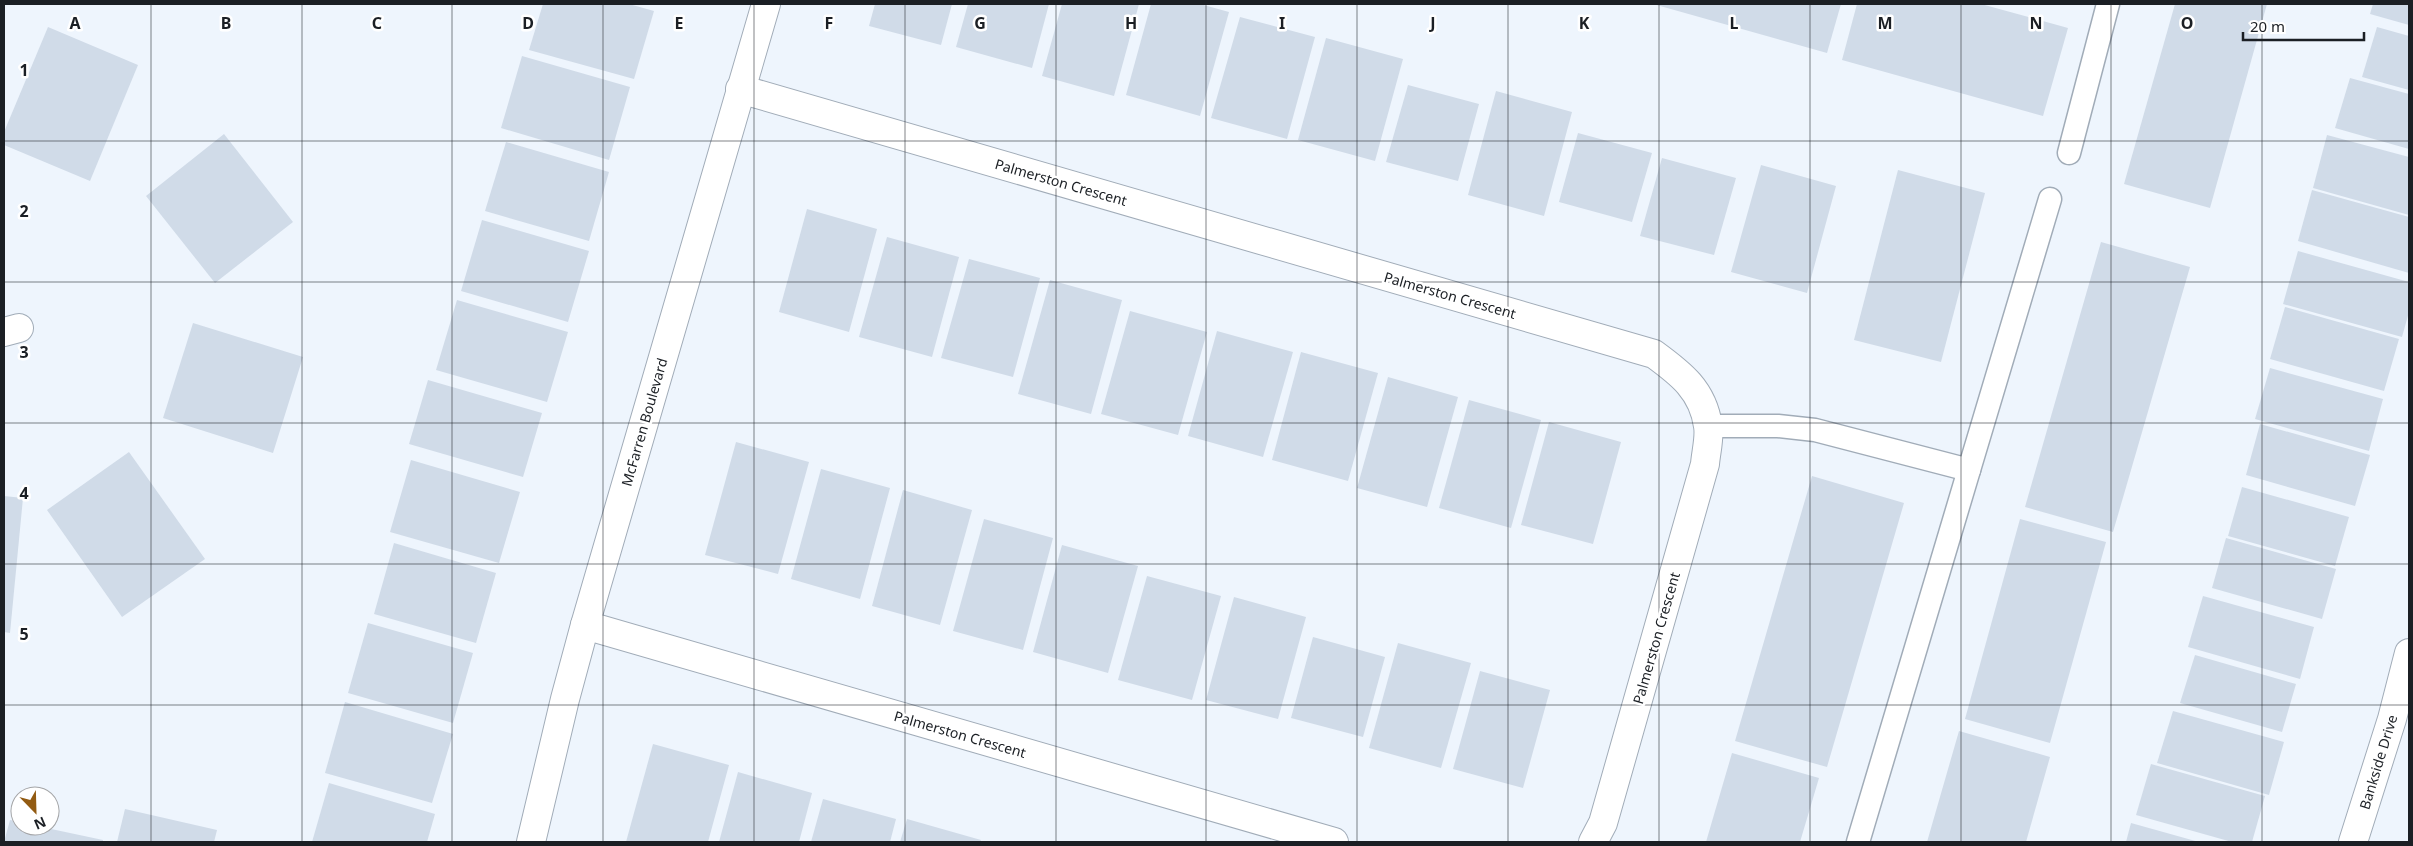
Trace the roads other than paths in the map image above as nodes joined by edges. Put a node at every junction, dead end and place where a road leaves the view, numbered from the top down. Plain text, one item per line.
1 (766, 4) edge
2 (2108, 4) edge
3 (740, 89) junction
4 (2069, 153) dead end
5 (2050, 199) dead end
6 (1708, 426) junction
7 (1969, 470) junction
8 (585, 625) junction
9 (2409, 653) edge
10 (2401, 721) edge
11 (531, 842) edge
12 (1334, 842) edge
13 (1593, 842) edge
14 (1858, 842) edge
15 (2353, 842) edge

1 - 3 street, McFarren Boulevard
2 - 4 lane
3 - 6 street, Palmerston Crescent
3 - 8 street, McFarren Boulevard
5 - 7 lane
6 - 7 lane
6 - 13 street, Palmerston Crescent
7 - 14 lane
8 - 11 street, McFarren Boulevard
8 - 12 street, Palmerston Crescent
9 - 10 street, Bankside Drive
10 - 15 street, Bankside Drive

